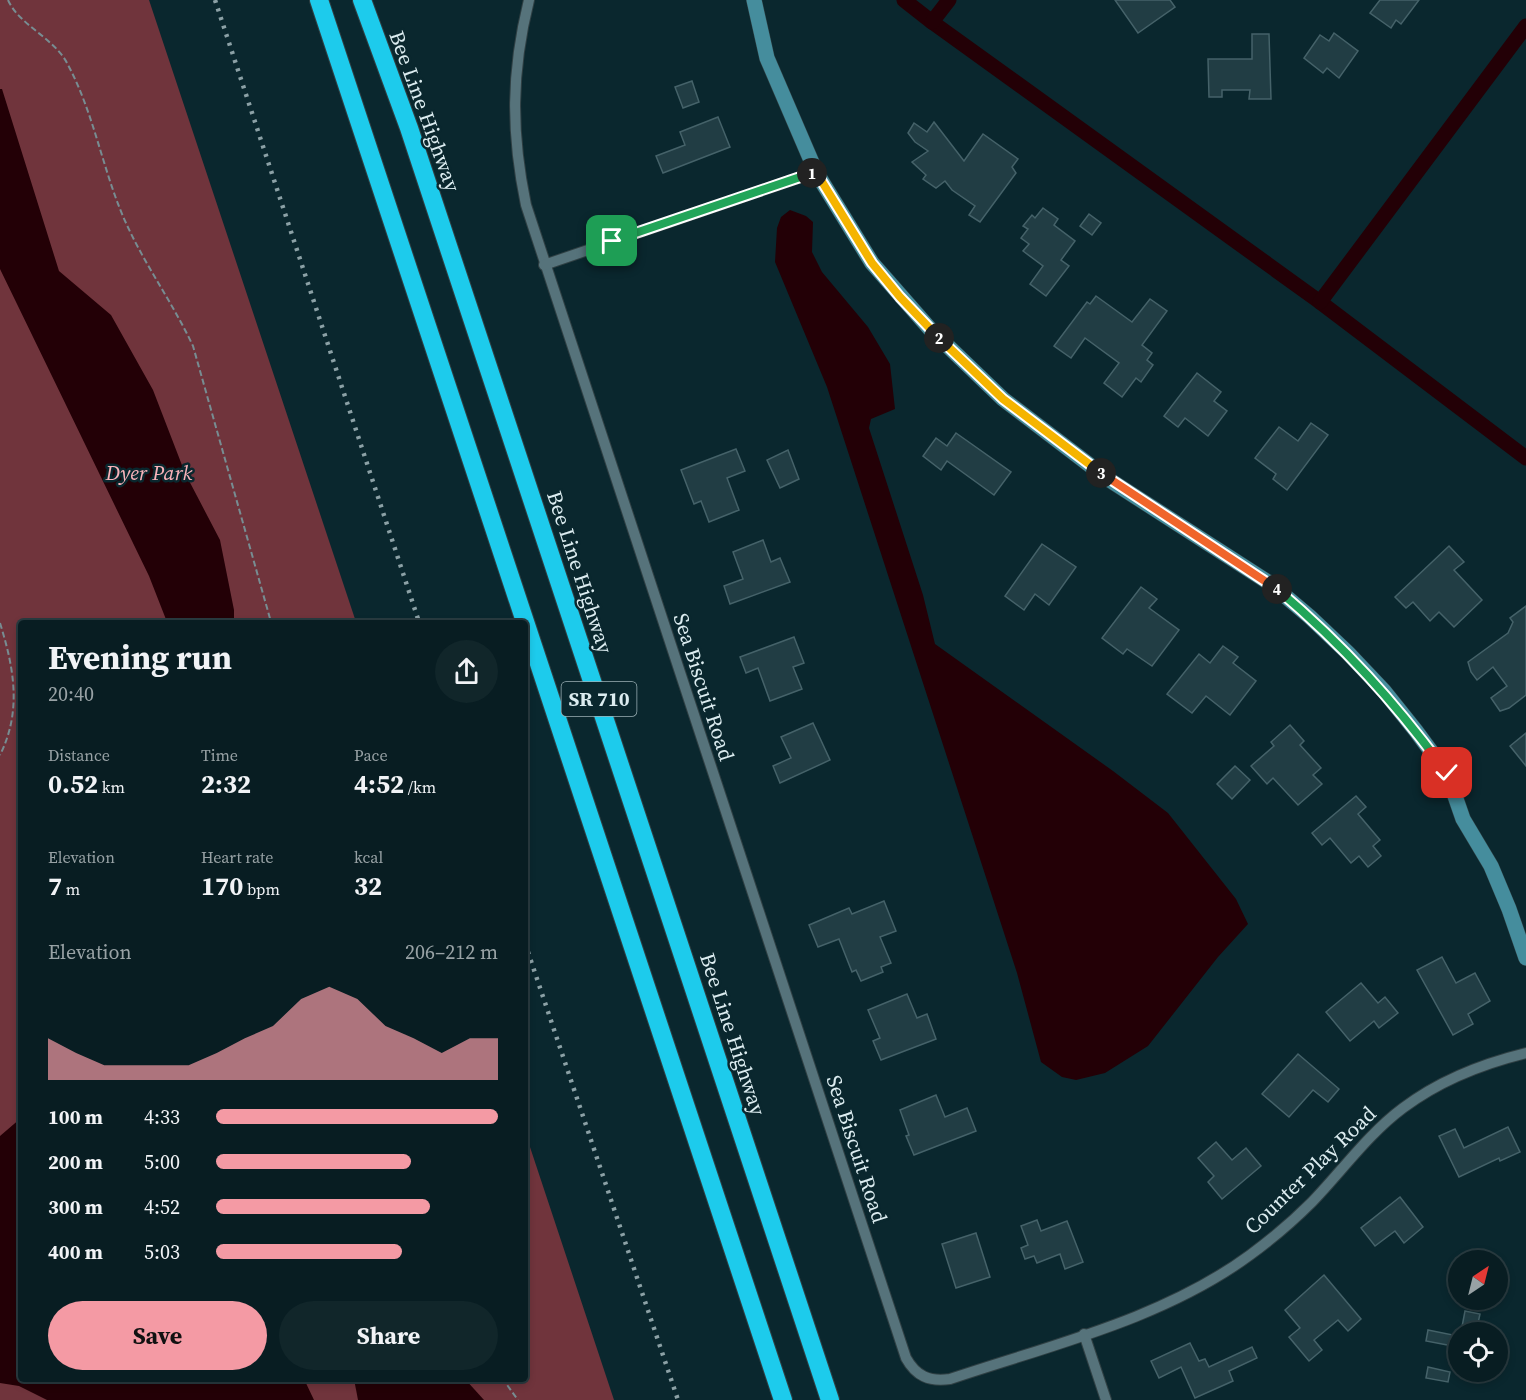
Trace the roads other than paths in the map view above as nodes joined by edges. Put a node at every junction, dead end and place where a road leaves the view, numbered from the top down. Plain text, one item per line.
1 (319, 0) edge
2 (362, 0) edge
3 (529, 0) edge
4 (754, 0) edge
5 (816, 172) junction
6 (544, 265) junction
7 (525, 620) edge
8 (528, 628) edge
9 (1526, 958) edge
10 (1526, 1053) edge
11 (1084, 1334) junction
12 (919, 1374) joint
13 (783, 1400) edge
14 (830, 1400) edge
15 (1106, 1400) edge

1 - 7 highway, SR 710
2 - 14 highway, Bee Line Highway / SR 710
3 - 6 street, Sea Biscuit Road
4 - 5 street
5 - 6 street
5 - 9 street
6 - 12 street, Sea Biscuit Road
8 - 13 highway, SR 710
10 - 11 street, Counter Play Road
11 - 12 street, Counter Play Road
11 - 15 street

